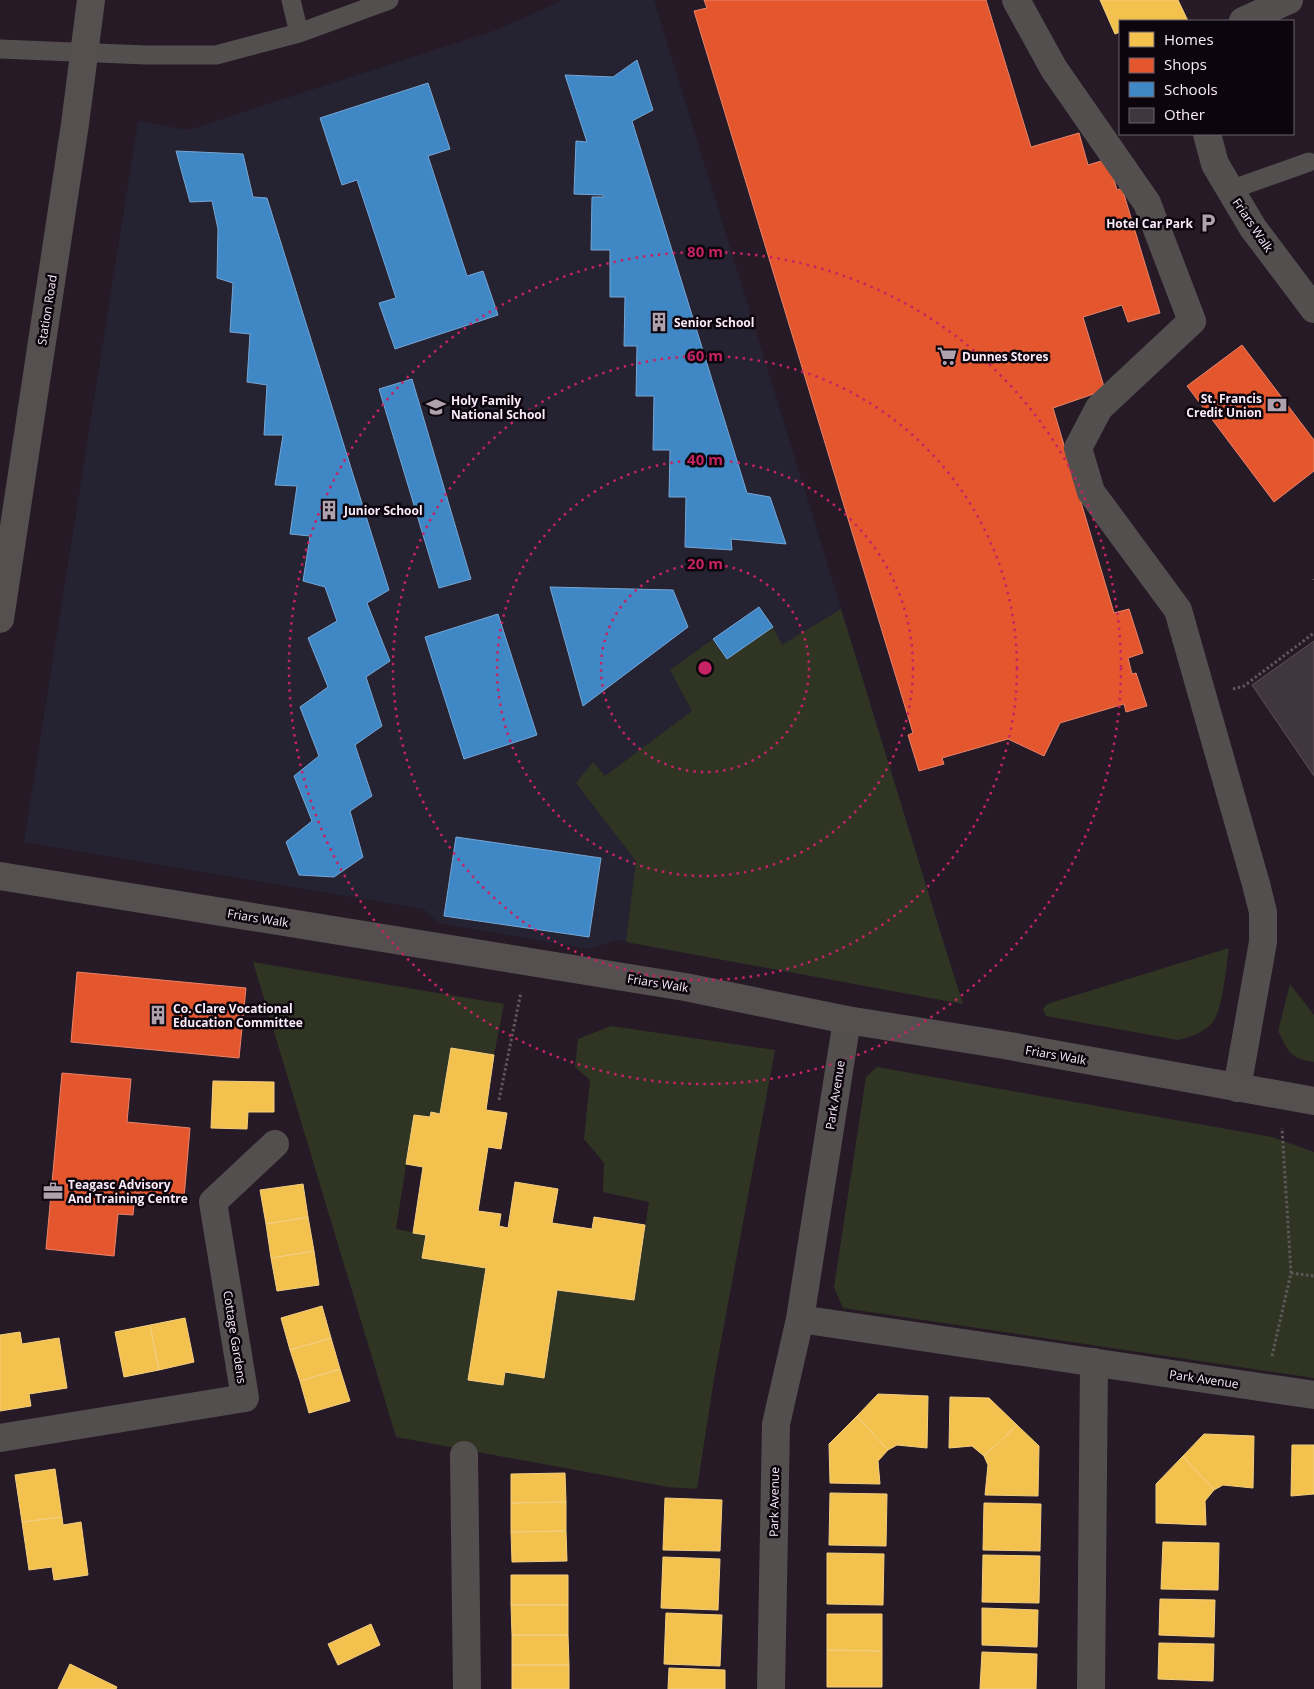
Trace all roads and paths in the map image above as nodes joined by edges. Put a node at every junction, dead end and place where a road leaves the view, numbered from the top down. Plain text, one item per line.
1 (92, 0) edge
2 (291, 0) edge
3 (389, 0) edge
4 (1016, 0) edge
5 (1289, 0) edge
6 (1245, 20) edge
7 (299, 33) junction
8 (0, 49) edge
9 (83, 52) junction
10 (1207, 135) edge
11 (1309, 162) dead end
12 (1230, 190) junction
13 (1314, 309) edge
14 (0, 619) edge
15 (1314, 633) edge
16 (1203, 698) junction
17 (0, 876) edge
18 (526, 961) junction
19 (846, 1020) junction
20 (1237, 1088) junction
21 (1280, 1094) junction
22 (499, 1100) dead end
23 (1314, 1101) edge
24 (275, 1144) dead end
25 (1291, 1273) junction
26 (1314, 1276) edge
27 (800, 1319) junction
28 (1094, 1362) junction
29 (1265, 1388) junction
30 (1314, 1395) edge
31 (0, 1438) edge
32 (464, 1456) dead end
33 (467, 1689) edge
34 (771, 1689) edge
35 (1091, 1689) edge

1 - 9 street, Station Road
2 - 7 lane
3 - 7 lane
4 - 16 street
5 - 6 street
7 - 9 lane
8 - 9 lane
9 - 14 street, Station Road
10 - 12 street, Friars Walk
11 - 12 lane
12 - 13 street, Friars Walk
15 - 16 path
16 - 20 street
17 - 18 street, Friars Walk
18 - 19 street, Friars Walk
18 - 22 path
19 - 20 street, Friars Walk
19 - 27 street, Park Avenue
20 - 21 street, Friars Walk
21 - 23 street, Friars Walk
21 - 25 path
24 - 31 street, Cottage Gardens
25 - 26 path
25 - 29 path
27 - 28 street, Park Avenue
27 - 34 street, Park Avenue
28 - 29 street, Park Avenue
28 - 35 street
29 - 30 street, Park Avenue
32 - 33 street

